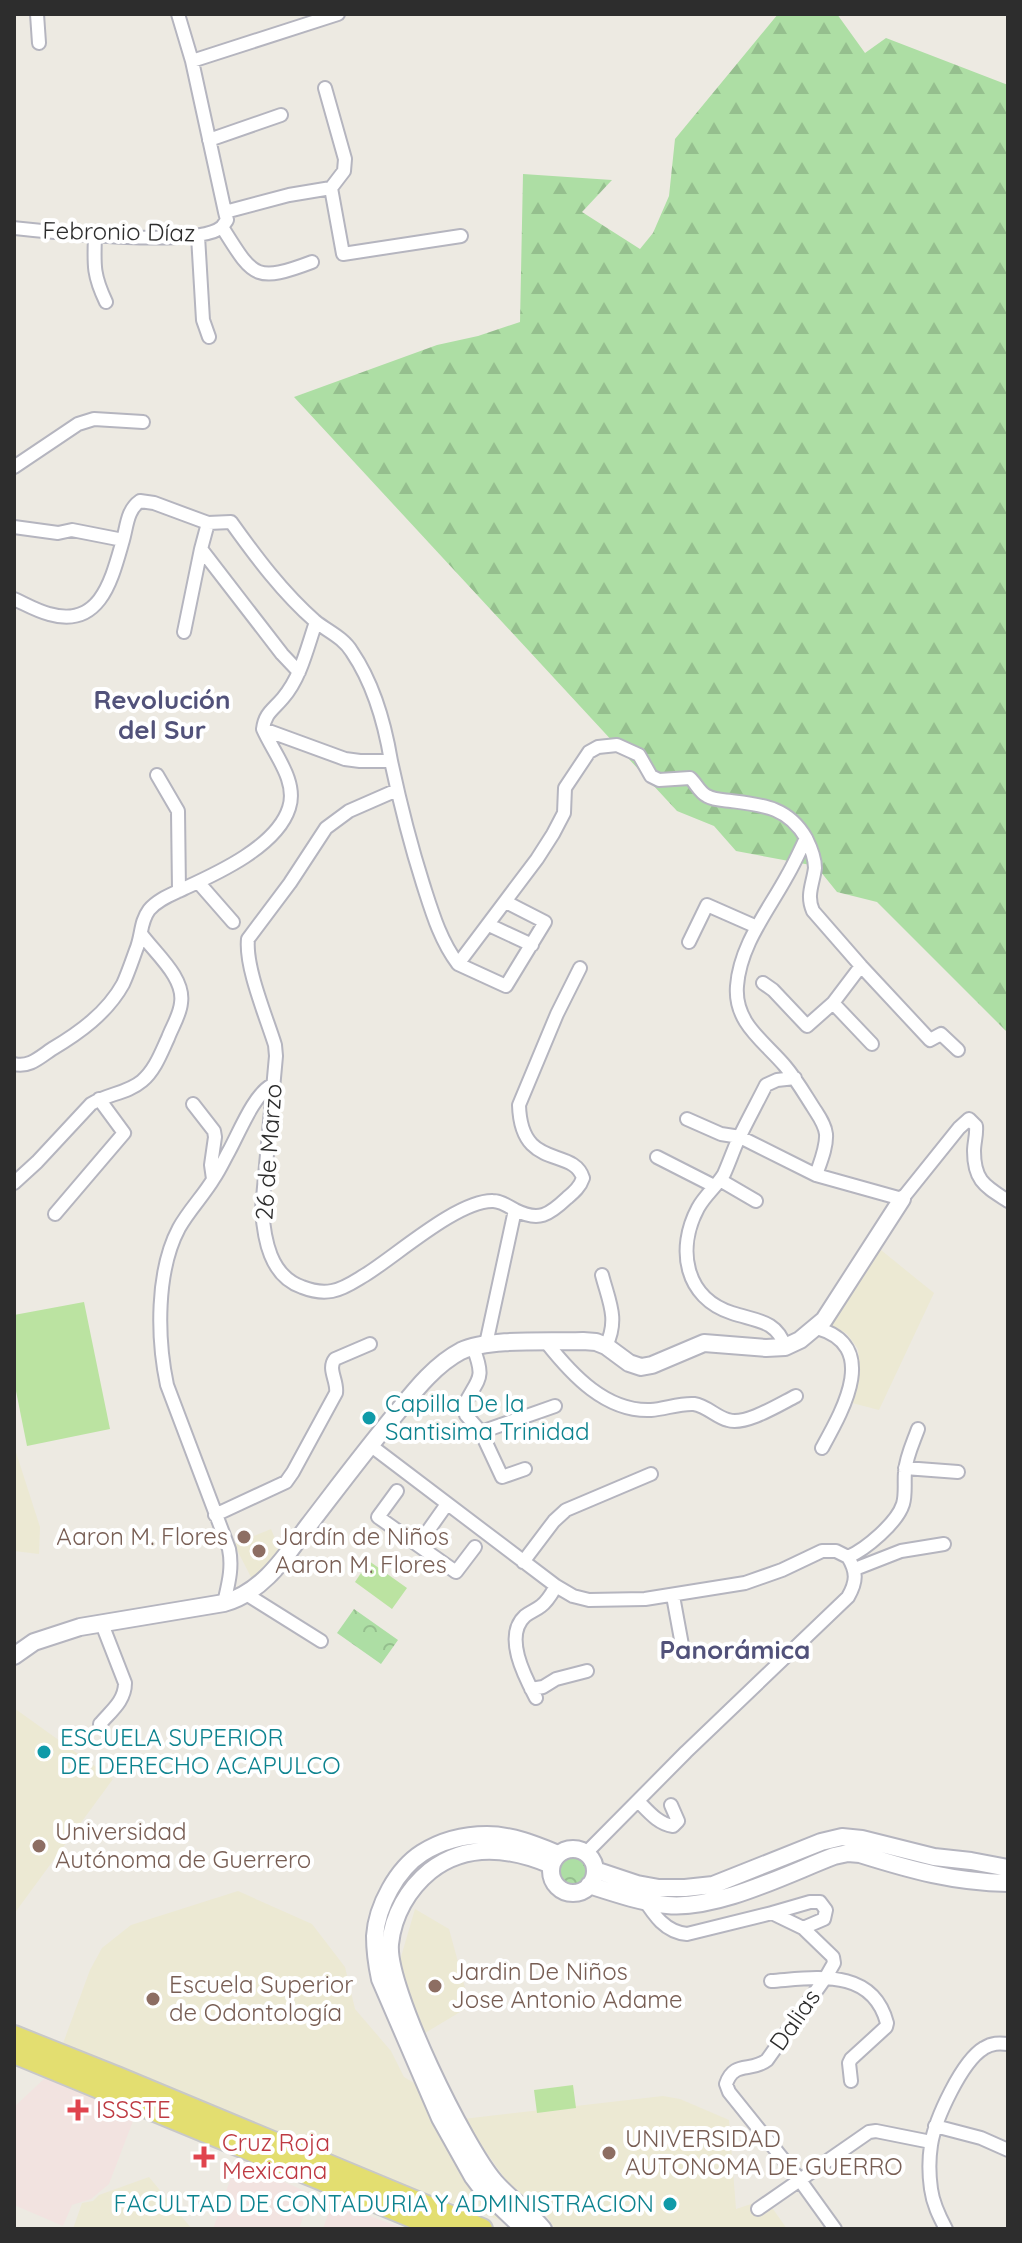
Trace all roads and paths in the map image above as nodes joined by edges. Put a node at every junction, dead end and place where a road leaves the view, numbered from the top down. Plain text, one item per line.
1 (37, 14) edge
2 (178, 14) edge
3 (338, 14) edge
4 (39, 43) dead end
5 (192, 61) junction
6 (325, 88) dead end
7 (281, 115) dead end
8 (209, 140) junction
9 (331, 188) junction
10 (225, 212) junction
11 (222, 227) junction
12 (14, 228) edge
13 (95, 235) junction
14 (198, 236) junction
15 (461, 236) dead end
16 (312, 262) dead end
17 (106, 302) dead end
18 (209, 337) dead end
19 (143, 422) dead end
20 (14, 467) edge
21 (208, 523) junction
22 (14, 527) edge
23 (123, 540) junction
24 (201, 549) junction
25 (14, 599) edge
26 (316, 622) junction
27 (184, 632) dead end
28 (299, 672) junction
29 (263, 729) junction
30 (391, 761) junction
31 (157, 775) dead end
32 (397, 790) junction
33 (806, 838) junction
34 (198, 882) junction
35 (179, 891) junction
36 (506, 902) junction
37 (233, 922) dead end
38 (489, 925) junction
39 (757, 927) junction
40 (142, 935) junction
41 (689, 942) dead end
42 (532, 945) junction
43 (458, 964) junction
44 (861, 966) junction
45 (580, 968) dead end
46 (763, 983) dead end
47 (833, 1003) junction
48 (872, 1044) dead end
49 (958, 1050) dead end
50 (14, 1064) edge
51 (795, 1078) junction
52 (272, 1085) junction
53 (99, 1099) junction
54 (193, 1104) dead end
55 (687, 1119) dead end
56 (740, 1137) junction
57 (657, 1157) dead end
58 (816, 1175) junction
59 (213, 1179) junction
60 (14, 1183) edge
61 (717, 1183) junction
62 (902, 1199) junction
63 (756, 1201) dead end
64 (1008, 1201) edge
65 (515, 1210) junction
66 (55, 1214) dead end
67 (602, 1275) dead end
68 (817, 1328) junction
69 (546, 1342) junction
70 (370, 1344) dead end
71 (480, 1345) junction
72 (606, 1346) junction
73 (785, 1347) junction
74 (796, 1396) dead end
75 (555, 1406) dead end
76 (918, 1429) dead end
77 (481, 1432) junction
78 (370, 1445) junction
79 (822, 1448) dead end
80 (905, 1468) junction
81 (525, 1469) dead end
82 (958, 1472) dead end
83 (651, 1474) dead end
84 (397, 1491) dead end
85 (447, 1504) junction
86 (215, 1515) junction
87 (944, 1544) dead end
88 (418, 1545) junction
89 (475, 1547) dead end
90 (848, 1557) junction
91 (523, 1562) junction
92 (855, 1569) junction
93 (556, 1586) junction
94 (246, 1594) junction
95 (673, 1596) junction
96 (224, 1603) junction
97 (102, 1624) junction
98 (321, 1641) dead end
99 (682, 1645) dead end
100 (14, 1656) edge
101 (587, 1671) dead end
102 (100, 1724) dead end
103 (638, 1801) junction
104 (671, 1805) dead end
105 (586, 1853) junction
106 (882, 1853) junction
107 (555, 1859) junction
108 (1008, 1868) edge
109 (592, 1878) junction
110 (634, 1883) junction
111 (1008, 1883) edge
112 (645, 1901) junction
113 (772, 1913) junction
114 (803, 1928) junction
115 (826, 1977) junction
116 (771, 1981) dead end
117 (14, 2036) edge
118 (1008, 2044) edge
119 (14, 2053) edge
120 (851, 2081) dead end
121 (935, 2126) junction
122 (931, 2142) junction
123 (1008, 2150) edge
124 (799, 2179) junction
125 (758, 2209) dead end
126 (441, 2229) edge
127 (482, 2229) edge
128 (524, 2229) edge
129 (543, 2229) edge
130 (835, 2229) edge
131 (947, 2229) edge

1 - 4 street
2 - 5 street
3 - 5 street
5 - 8 street
6 - 9 street
7 - 8 street
8 - 10 street
9 - 10 street
9 - 15 street
10 - 11 street
11 - 14 street, Febronio Díaz
11 - 16 street
12 - 13 street, Febronio Díaz
13 - 14 street, Febronio Díaz
13 - 17 street
14 - 18 street
19 - 20 street
21 - 23 street
21 - 24 street
21 - 26 street
22 - 23 street
23 - 25 street
24 - 27 street
24 - 28 street
26 - 28 street
26 - 30 street
28 - 29 street
29 - 30 street
29 - 34 street
30 - 32 street
31 - 35 street
32 - 43 street
32 - 52 street, 26 de Marzo
33 - 36 street
33 - 39 street
33 - 44 street
34 - 35 street
34 - 37 street
35 - 40 street
36 - 38 street
36 - 42 street
38 - 42 street
38 - 43 street
39 - 41 street
39 - 51 street
40 - 50 street
40 - 53 street
42 - 43 street
44 - 47 street
44 - 49 street
45 - 65 street, 26 de Marzo
46 - 47 street
47 - 48 street
51 - 56 street
51 - 58 street
52 - 59 street
52 - 65 street, 26 de Marzo
53 - 60 street
53 - 66 street
54 - 59 street
55 - 56 street
56 - 58 street
56 - 61 street
57 - 61 street
58 - 62 street
59 - 86 street
61 - 63 street
61 - 73 street
62 - 64 street
62 - 68 street
65 - 71 street
67 - 72 street
68 - 73 street
68 - 79 street
69 - 71 street
69 - 72 street
69 - 74 street
70 - 86 street
71 - 77 street
71 - 78 street
72 - 73 street
75 - 77 street
76 - 80 street
77 - 81 street
78 - 85 street
78 - 94 street
80 - 82 street
80 - 90 street
83 - 91 street
84 - 88 street
85 - 88 street
85 - 91 street
86 - 96 street
87 - 92 street
88 - 89 street
90 - 92 street
90 - 95 street
91 - 93 street
92 - 103 street
93 - 95 street
93 - 101 street
94 - 96 street
94 - 98 street
95 - 99 street
96 - 97 street
97 - 100 street
97 - 102 street
103 - 104 street
103 - 105 street
105 - 107 street
105 - 109 street
106 - 108 street
106 - 110 street
106 - 111 street
106 - 112 street
107 - 109 street
107 - 128 street
107 - 129 street
109 - 110 street
109 - 112 street
110 - 112 street
112 - 113 street
113 - 114 street
113 - 114 street
114 - 115 street
115 - 116 street
115 - 120 street
115 - 124 street, Dalias
117 - 127 main road
118 - 121 street
119 - 126 main road
121 - 122 street
121 - 123 street
122 - 124 street
122 - 131 street
124 - 125 street
124 - 130 street

